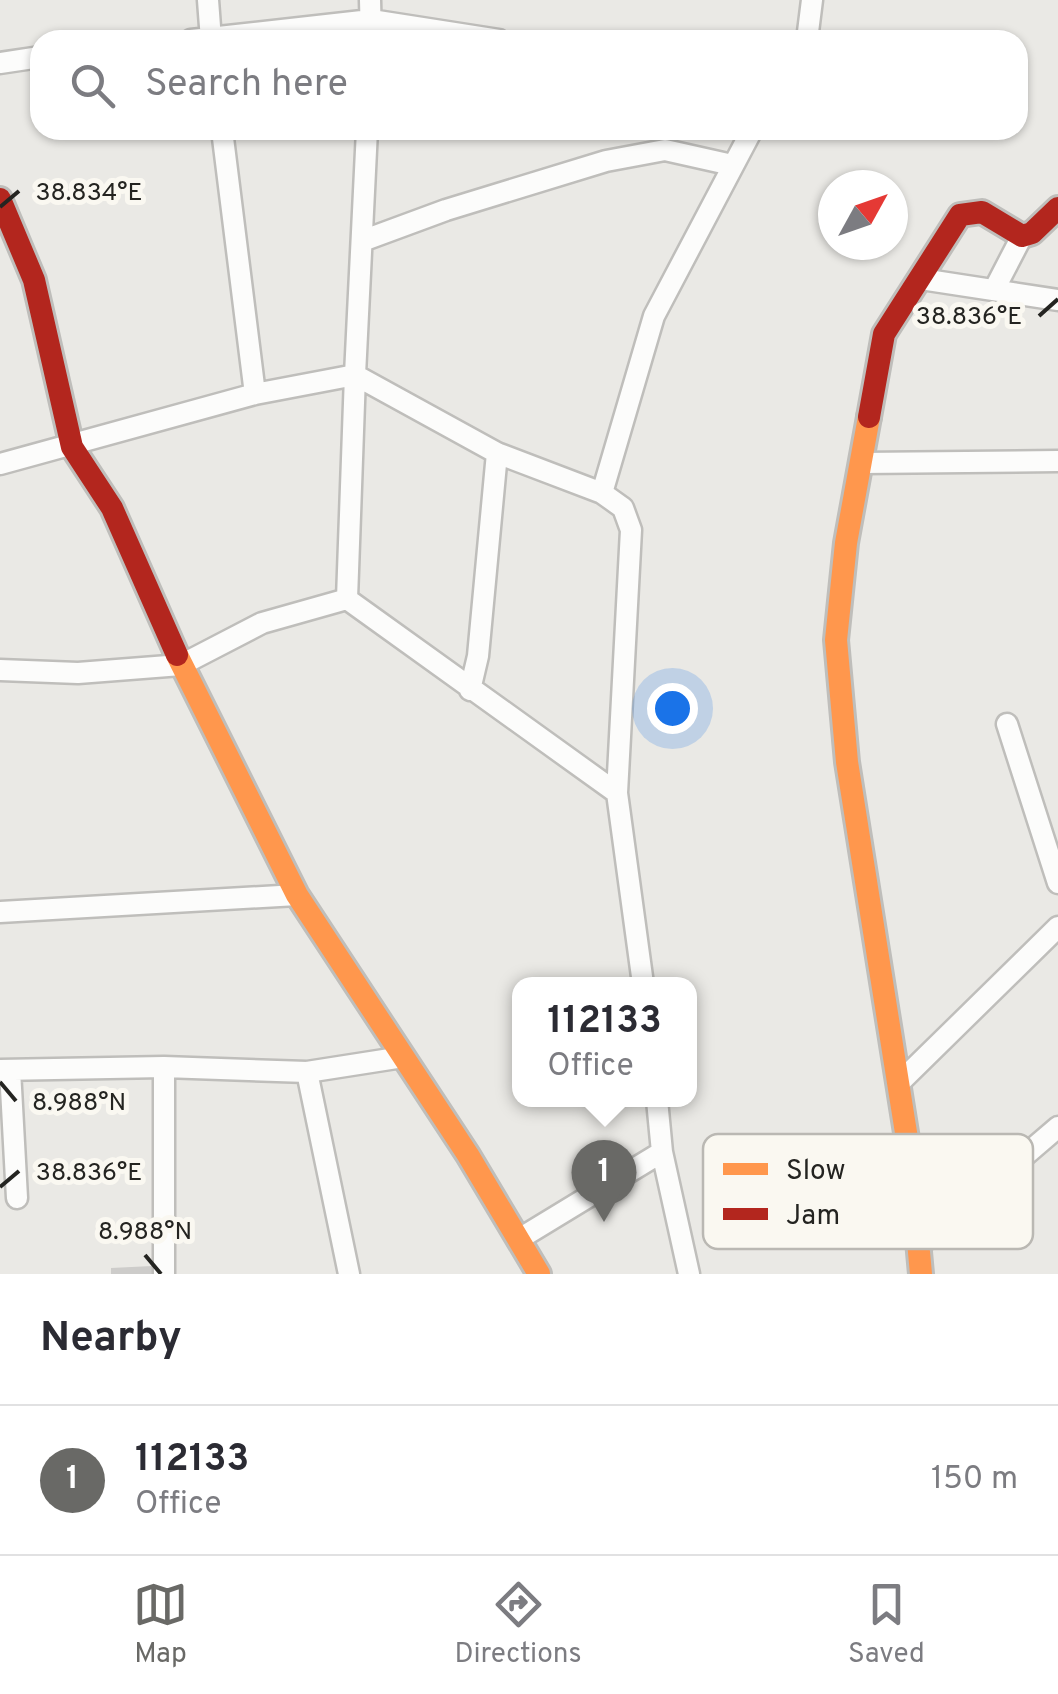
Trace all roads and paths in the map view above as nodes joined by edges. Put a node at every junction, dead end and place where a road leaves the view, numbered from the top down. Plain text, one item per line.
1 (208, 0) edge
2 (812, 0) edge
3 (371, 20) edge
4 (205, 30) edge
5 (283, 30) edge
6 (435, 30) edge
7 (808, 30) edge
8 (30, 58) edge
9 (0, 63) edge
10 (223, 140) edge
11 (367, 140) edge
12 (746, 140) edge
13 (732, 165) junction
14 (0, 199) edge
15 (1058, 208) edge
16 (1022, 236) junction
17 (362, 241) junction
18 (921, 280) junction
19 (994, 290) junction
20 (1058, 300) edge
21 (354, 375) junction
22 (255, 394) junction
23 (72, 447) junction
24 (498, 453) junction
25 (1058, 461) edge
26 (862, 463) junction
27 (0, 464) edge
28 (602, 493) junction
29 (347, 599) junction
30 (181, 664) junction
31 (0, 670) edge
32 (470, 690) junction
33 (1008, 724) dead end
34 (617, 793) junction
35 (1058, 883) edge
36 (296, 895) junction
37 (0, 912) edge
38 (1058, 926) edge
39 (642, 977) edge
40 (403, 1057) junction
41 (164, 1067) junction
42 (5, 1070) edge
43 (306, 1072) junction
44 (898, 1084) junction
45 (658, 1107) edge
46 (1058, 1127) edge
47 (904, 1134) edge
48 (1033, 1148) edge
49 (662, 1152) junction
50 (16, 1198) dead end
51 (519, 1239) junction
52 (918, 1249) edge
53 (164, 1274) edge
54 (349, 1274) edge
55 (539, 1274) edge
56 (688, 1274) edge
57 (921, 1274) edge

1 - 4 street
2 - 7 street
3 - 5 street
3 - 6 street
8 - 9 street
10 - 22 street
11 - 17 street
12 - 13 street
13 - 17 street
13 - 28 street
14 - 23 street
15 - 16 street
16 - 18 street
16 - 19 street
17 - 21 street
18 - 19 street
18 - 26 street
19 - 20 street
21 - 22 street
21 - 24 street
21 - 29 street
22 - 23 street
23 - 27 street
23 - 30 street
24 - 28 street
24 - 32 street
25 - 26 street
26 - 44 street
28 - 34 street
29 - 30 street
29 - 32 street
30 - 31 street
30 - 36 street
32 - 34 street
33 - 35 street
34 - 39 street
36 - 37 street
36 - 40 street
38 - 44 street
40 - 43 street
40 - 51 street
41 - 42 street
41 - 43 street
41 - 53 street
42 - 50 street
43 - 54 street
44 - 47 street
45 - 49 street
46 - 48 street
49 - 51 street
49 - 56 street
51 - 55 street
52 - 57 street

